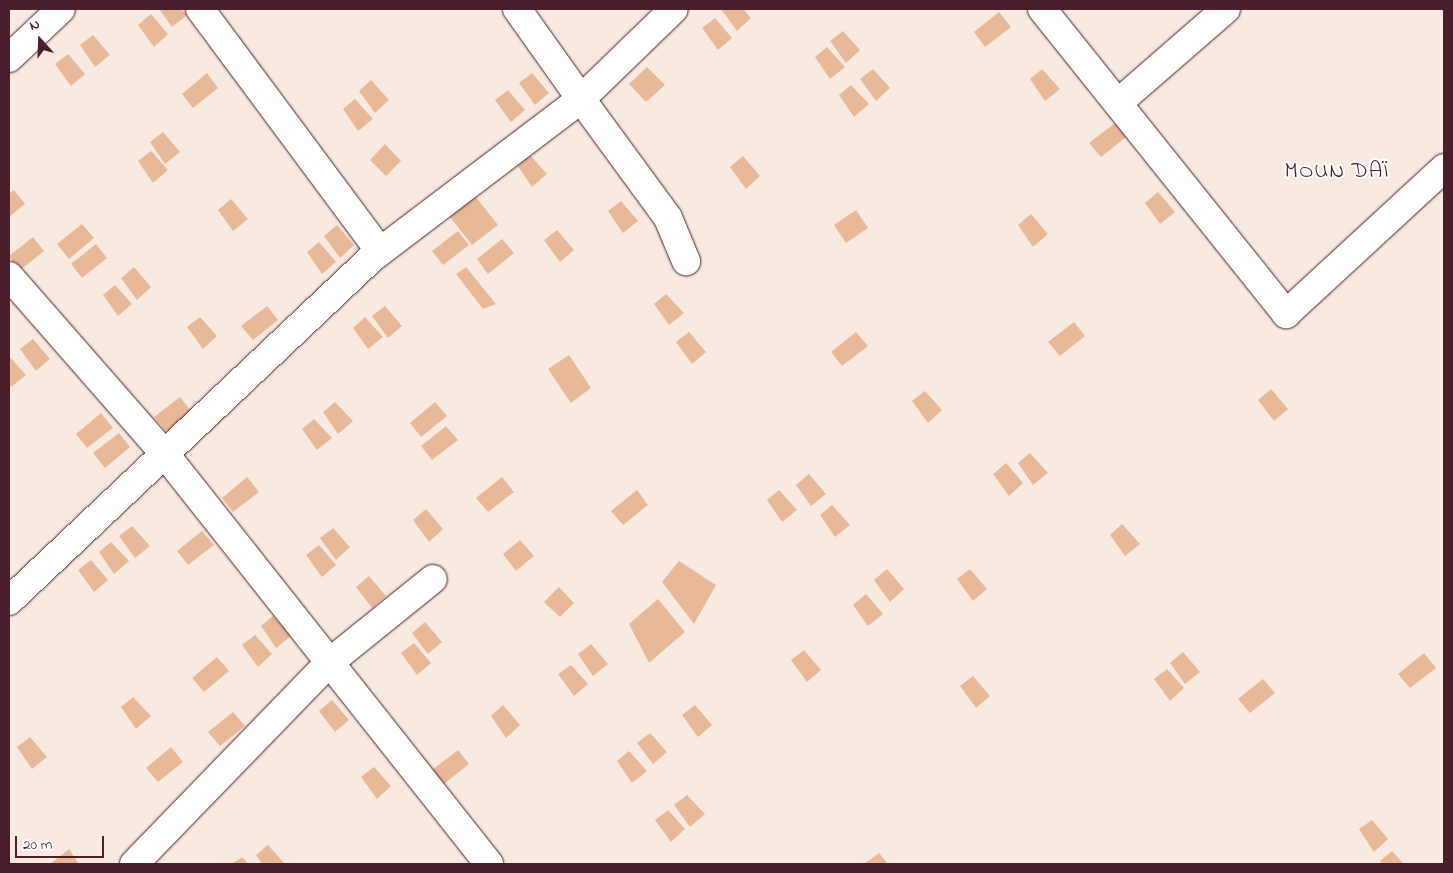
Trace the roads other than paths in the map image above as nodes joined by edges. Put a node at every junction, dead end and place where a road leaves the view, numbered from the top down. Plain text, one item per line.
1 (60, 9) edge
2 (200, 9) edge
3 (517, 9) edge
4 (674, 9) edge
5 (1042, 9) edge
6 (1226, 9) edge
7 (9, 58) edge
8 (581, 99) junction
9 (1118, 103) junction
10 (1444, 168) edge
11 (380, 251) junction
12 (686, 261) dead end
13 (9, 276) edge
14 (164, 453) junction
15 (433, 579) dead end
16 (9, 601) edge
17 (330, 662) junction
18 (134, 864) edge
19 (489, 864) edge

1 - 7 street
2 - 11 street
3 - 8 street
4 - 8 street
5 - 9 street
6 - 9 street
8 - 11 street
8 - 12 street
9 - 10 street
11 - 14 street
13 - 14 street
14 - 16 street
14 - 17 street
15 - 17 street
17 - 18 street
17 - 19 street

